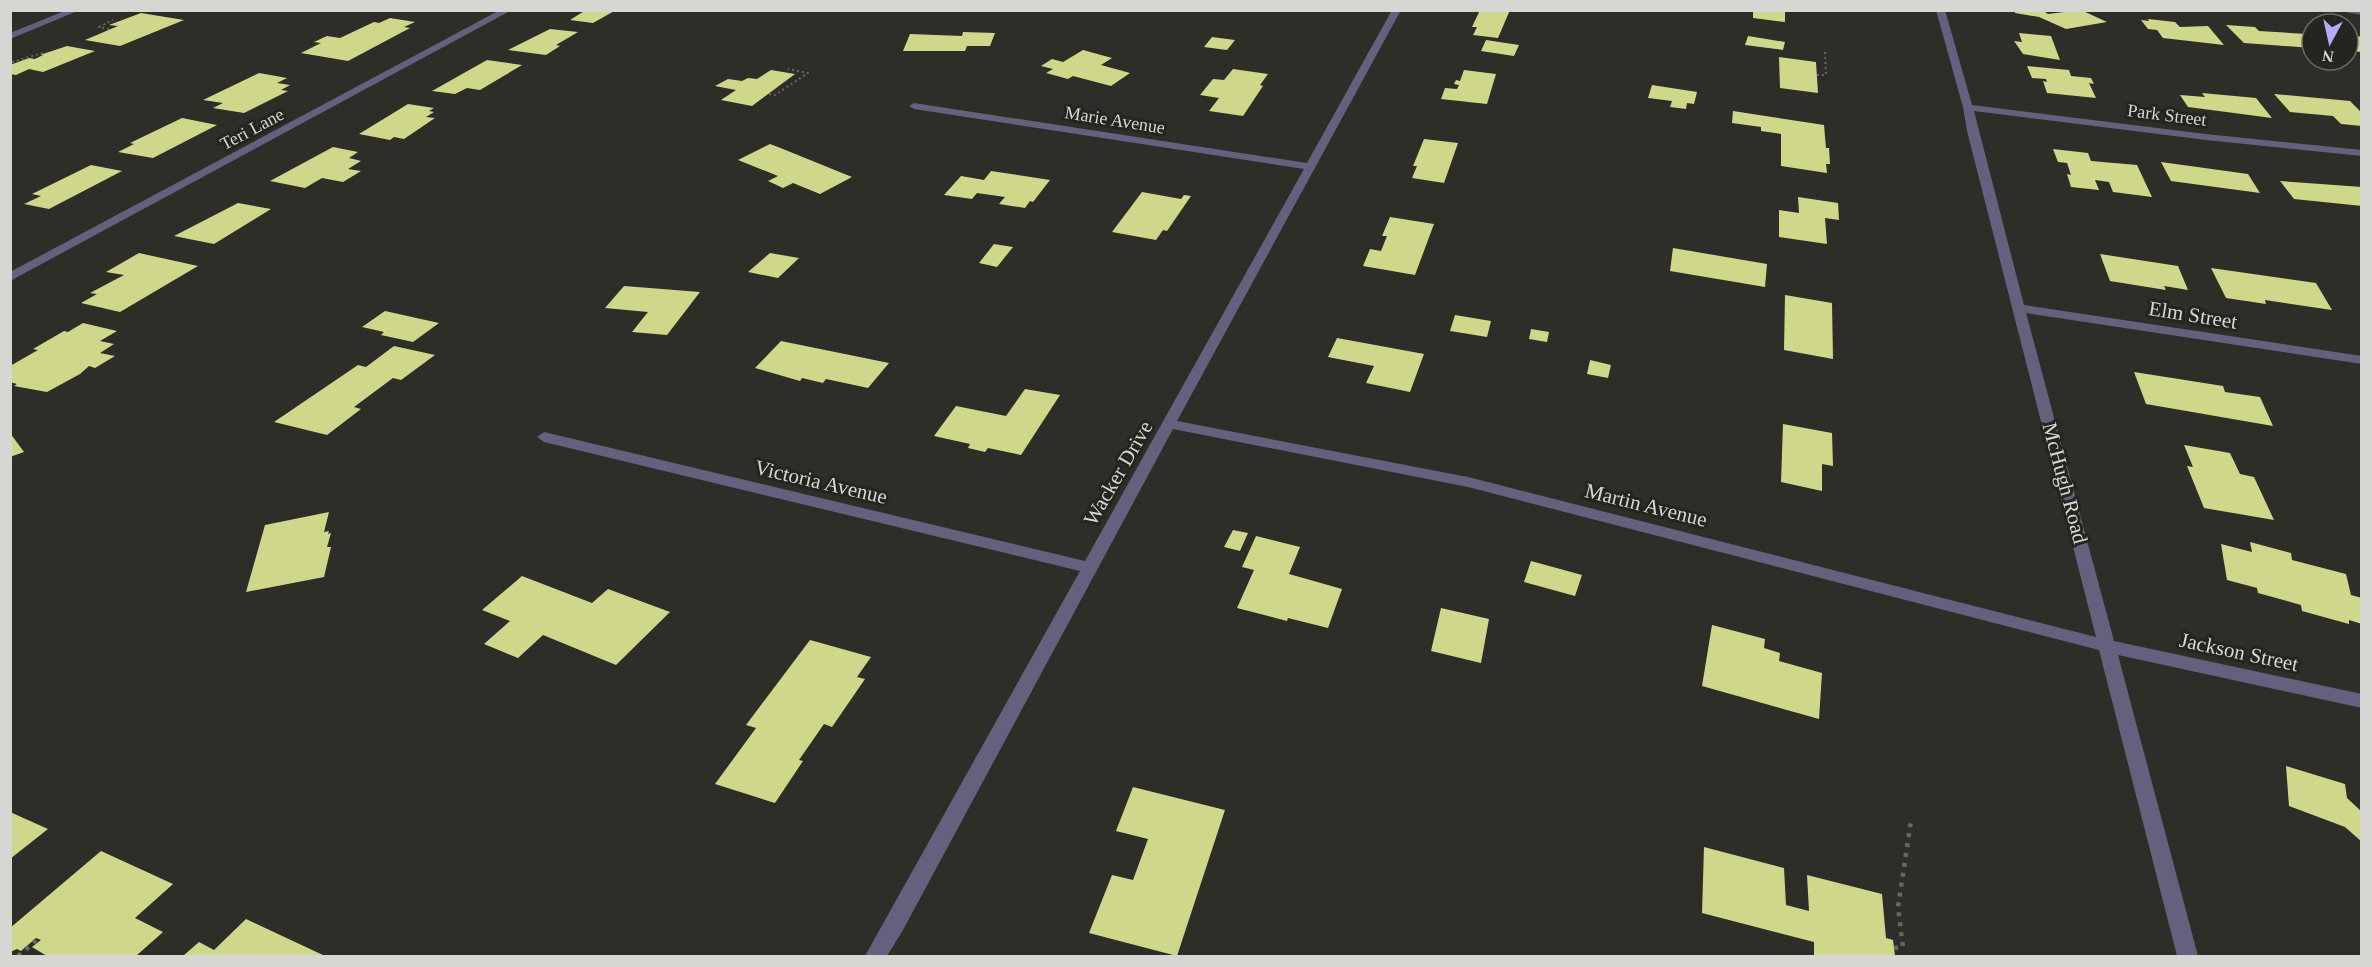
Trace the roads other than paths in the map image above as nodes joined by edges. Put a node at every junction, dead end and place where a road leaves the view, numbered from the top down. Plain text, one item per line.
1 (76, 10) edge
2 (508, 10) edge
3 (1397, 10) edge
4 (1940, 10) edge
5 (2338, 10) edge
6 (2361, 12) edge
7 (10, 36) edge
8 (914, 106) dead end
9 (1968, 107) junction
10 (2361, 153) edge
11 (1311, 167) junction
12 (10, 278) edge
13 (2018, 308) junction
14 (2361, 360) edge
15 (1170, 424) junction
16 (544, 437) dead end
17 (1088, 567) junction
18 (2108, 646) junction
19 (2361, 701) edge
20 (875, 957) edge
21 (2188, 957) edge

1 - 7 street
2 - 12 street, Teri Lane
3 - 11 street, Wacker Drive
4 - 9 street, McHugh Road
5 - 6 street
8 - 11 street, Marie Avenue
9 - 10 street, Park Street
9 - 13 street, McHugh Road
11 - 15 street, Wacker Drive
13 - 14 street, Elm Street
13 - 18 street, McHugh Road
15 - 17 street, Wacker Drive
15 - 18 street, Martin Avenue
16 - 17 street, Victoria Avenue
17 - 20 street, Wacker Drive
18 - 19 street, Jackson Street
18 - 21 street, McHugh Road

